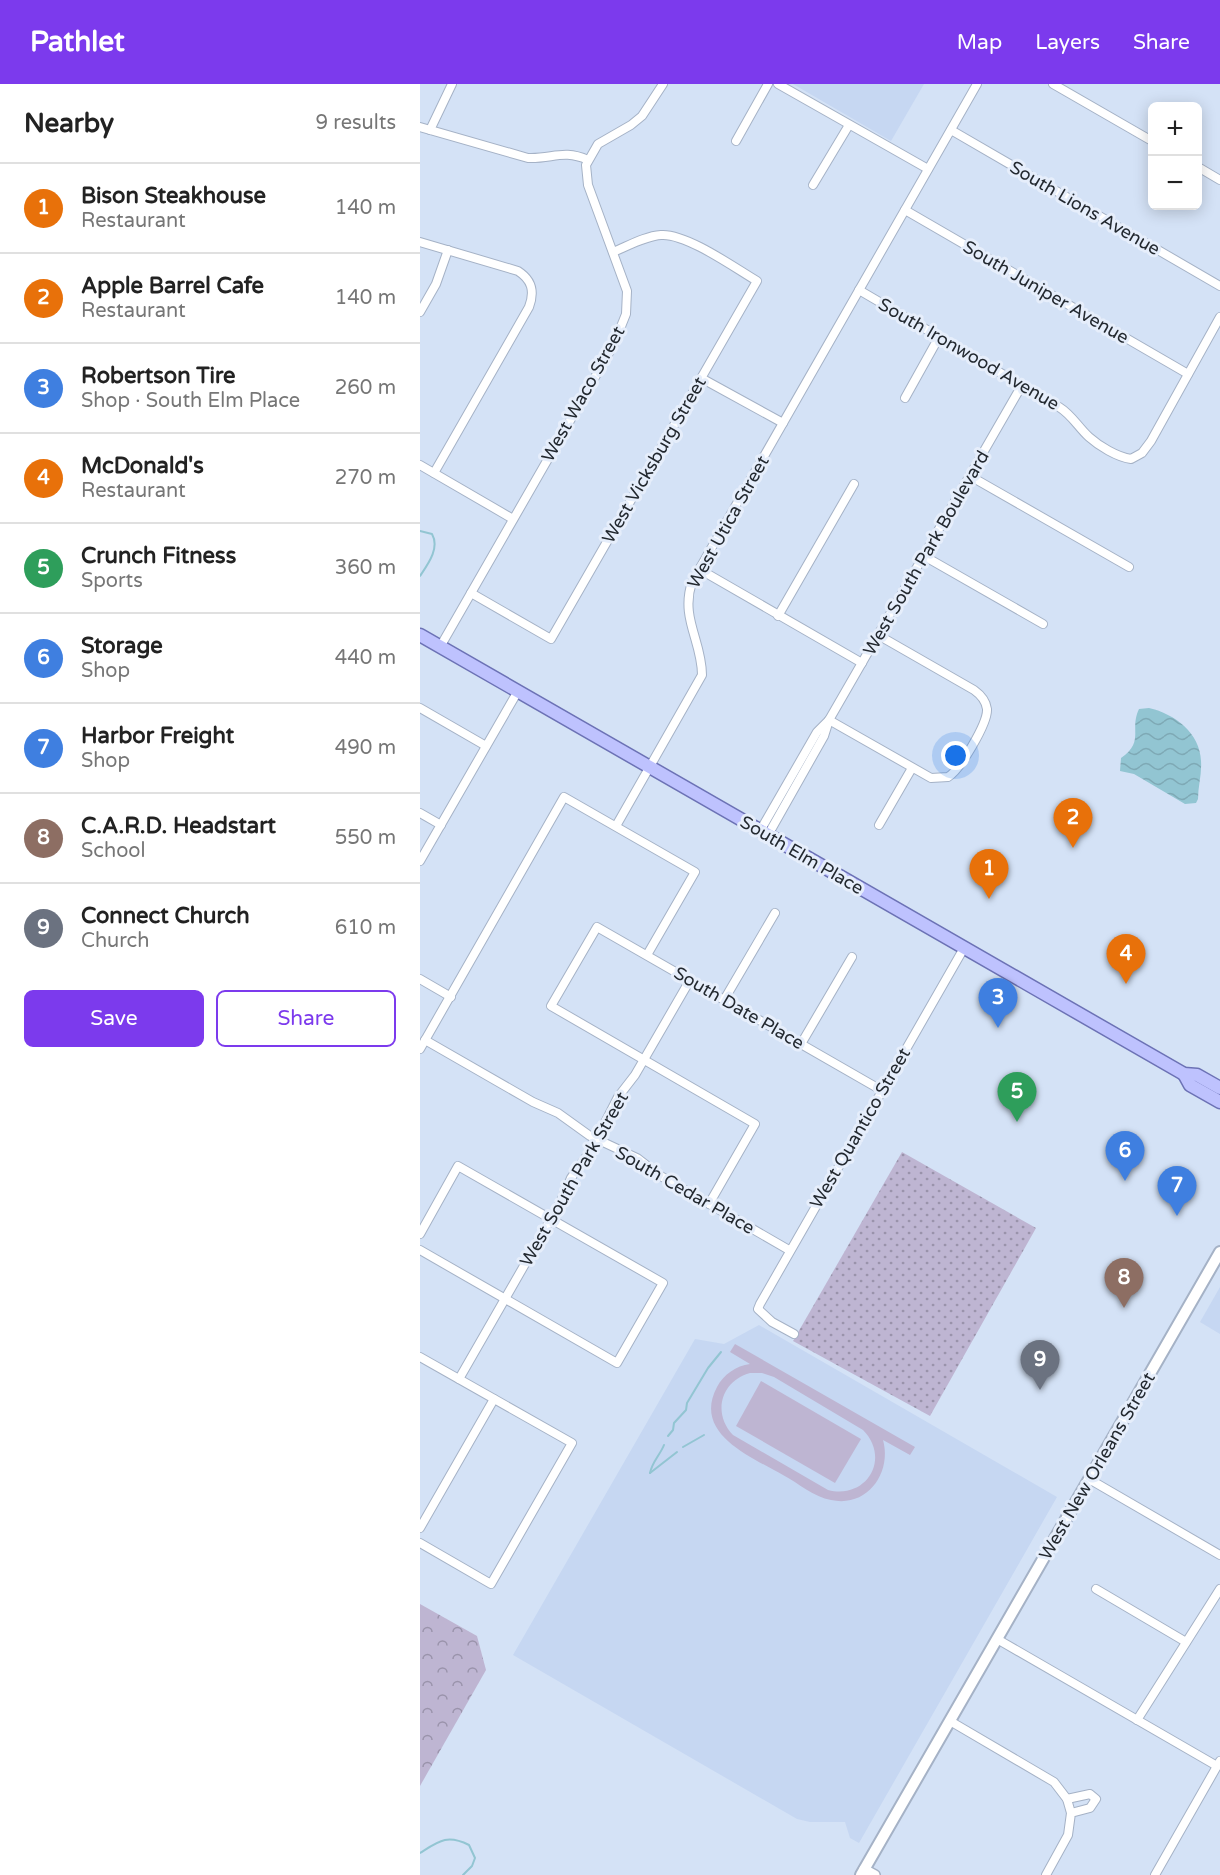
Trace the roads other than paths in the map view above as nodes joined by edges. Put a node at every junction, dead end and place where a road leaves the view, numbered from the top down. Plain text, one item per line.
1 (452, 84) edge
2 (663, 84) edge
3 (768, 84) edge
4 (778, 84) edge
5 (977, 84) edge
6 (1053, 84) edge
7 (849, 125) junction
8 (420, 127) edge
9 (430, 130) junction
10 (951, 130) junction
11 (1148, 139) edge
12 (736, 141) dead end
13 (588, 160) junction
14 (928, 169) junction
15 (1202, 170) edge
16 (1220, 180) edge
17 (813, 185) dead end
18 (905, 210) junction
19 (420, 242) edge
20 (448, 250) junction
21 (613, 252) junction
22 (1220, 286) edge
23 (859, 290) junction
24 (420, 312) edge
25 (1220, 317) edge
26 (939, 337) junction
27 (1188, 374) junction
28 (701, 378) junction
29 (1022, 385) junction
30 (905, 398) dead end
31 (783, 423) junction
32 (420, 465) edge
33 (434, 473) junction
34 (970, 476) junction
35 (854, 484) dead end
36 (513, 519) junction
37 (924, 556) junction
38 (1129, 567) dead end
39 (699, 569) junction
40 (471, 593) junction
41 (778, 615) junction
42 (1043, 624) dead end
43 (420, 635) edge
44 (878, 635) junction
45 (440, 647) junction
46 (862, 663) junction
47 (518, 691) junction
48 (420, 708) edge
49 (829, 720) junction
50 (486, 746) junction
51 (650, 767) junction
52 (912, 768) junction
53 (420, 813) edge
54 (441, 825) junction
55 (879, 825) dead end
56 (615, 826) junction
57 (764, 833) junction
58 (420, 861) edge
59 (775, 912) dead end
60 (964, 948) junction
61 (647, 955) junction
62 (852, 957) dead end
63 (420, 979) edge
64 (690, 980) junction
65 (450, 997) junction
66 (724, 1000) junction
67 (425, 1040) junction
68 (801, 1044) junction
69 (420, 1049) edge
70 (644, 1060) junction
71 (1184, 1074) junction
72 (1220, 1088) edge
73 (881, 1090) junction
74 (1220, 1102) edge
75 (597, 1139) junction
76 (710, 1204) junction
77 (551, 1219) junction
78 (420, 1234) edge
79 (420, 1250) edge
80 (789, 1250) junction
81 (1220, 1252) edge
82 (505, 1299) junction
83 (794, 1334) dead end
84 (420, 1357) edge
85 (459, 1379) junction
86 (494, 1399) junction
87 (1089, 1479) junction
88 (420, 1528) edge
89 (420, 1543) edge
90 (1220, 1555) edge
91 (1096, 1589) dead end
92 (1220, 1589) edge
93 (997, 1639) junction
94 (1186, 1642) junction
95 (1137, 1720) junction
96 (950, 1721) junction
97 (1219, 1763) edge
98 (1067, 1799) junction
99 (1071, 1813) junction
100 (863, 1872) edge
101 (875, 1875) edge
102 (1046, 1875) edge
103 (1155, 1875) edge

1 - 9 street
2 - 13 street
3 - 12 street
4 - 7 street
5 - 10 street, West Utica Street
6 - 11 street
7 - 14 street
7 - 17 street
8 - 9 street
9 - 13 street
10 - 14 street, West Utica Street
10 - 22 street, South Lions Avenue
13 - 21 street, West Waco Street
14 - 18 street, West Utica Street
15 - 16 street
18 - 23 street, West Utica Street
18 - 27 street, South Juniper Avenue
19 - 20 street
20 - 24 street
20 - 33 street
21 - 28 street, West Vicksburg Street
21 - 36 street, West Waco Street
23 - 26 street, South Ironwood Avenue
23 - 31 street, West Utica Street
25 - 27 street
26 - 29 street, South Ironwood Avenue
26 - 30 street
27 - 29 street, South Ironwood Avenue
28 - 31 street
28 - 40 street, West Vicksburg Street
29 - 34 street, West South Park Boulevard
31 - 39 street, West Utica Street
32 - 33 street
33 - 36 street
34 - 37 street, West South Park Boulevard
34 - 38 street
35 - 41 street
36 - 40 street, West Waco Street
37 - 42 street
37 - 44 street, West South Park Boulevard
39 - 41 street
39 - 51 street, West Utica Street
40 - 45 street, West Waco Street
41 - 46 street
43 - 45 main road, South Elm Place
44 - 46 street, West South Park Boulevard
44 - 52 street
45 - 47 main road, South Elm Place
46 - 49 street, West South Park Boulevard
47 - 50 street
47 - 51 main road, South Elm Place
48 - 50 street
49 - 52 street
49 - 57 street, West South Park Boulevard
50 - 54 street
51 - 56 street, West Utica Street
51 - 57 main road, South Elm Place
52 - 55 street
53 - 54 street
54 - 58 street
56 - 61 street
56 - 65 street
57 - 60 main road, South Elm Place
59 - 66 street
60 - 71 main road, South Elm Place
60 - 73 street, West Quantico Street
61 - 64 street, South Date Place
61 - 70 street, South Date Place
62 - 68 street
63 - 65 street
64 - 66 street, South Date Place
64 - 70 street, West South Park Street
65 - 67 street
66 - 68 street, South Date Place
67 - 69 street
67 - 75 street, South Cedar Place
68 - 73 street, South Date Place
70 - 75 street, West South Park Street
70 - 76 street
71 - 72 main road, South Elm Place
71 - 74 main road, South Elm Place
73 - 80 street, West Quantico Street
75 - 76 street, South Cedar Place
75 - 77 street, West South Park Street
76 - 80 street, South Cedar Place
77 - 78 street
77 - 82 street, West South Park Street
77 - 82 street
79 - 82 street
80 - 83 street, West Quantico Street
81 - 87 main road, West New Orleans Street
82 - 85 street, West South Park Street
84 - 85 street
85 - 86 street
86 - 88 street
86 - 89 street
87 - 90 street
87 - 93 main road, West New Orleans Street
91 - 94 street
92 - 94 street
93 - 95 street
93 - 96 main road, West New Orleans Street
94 - 95 street
95 - 97 street
96 - 98 street
96 - 100 main road, West New Orleans Street
97 - 103 street
98 - 99 street
98 - 99 street
99 - 102 street
100 - 101 street

